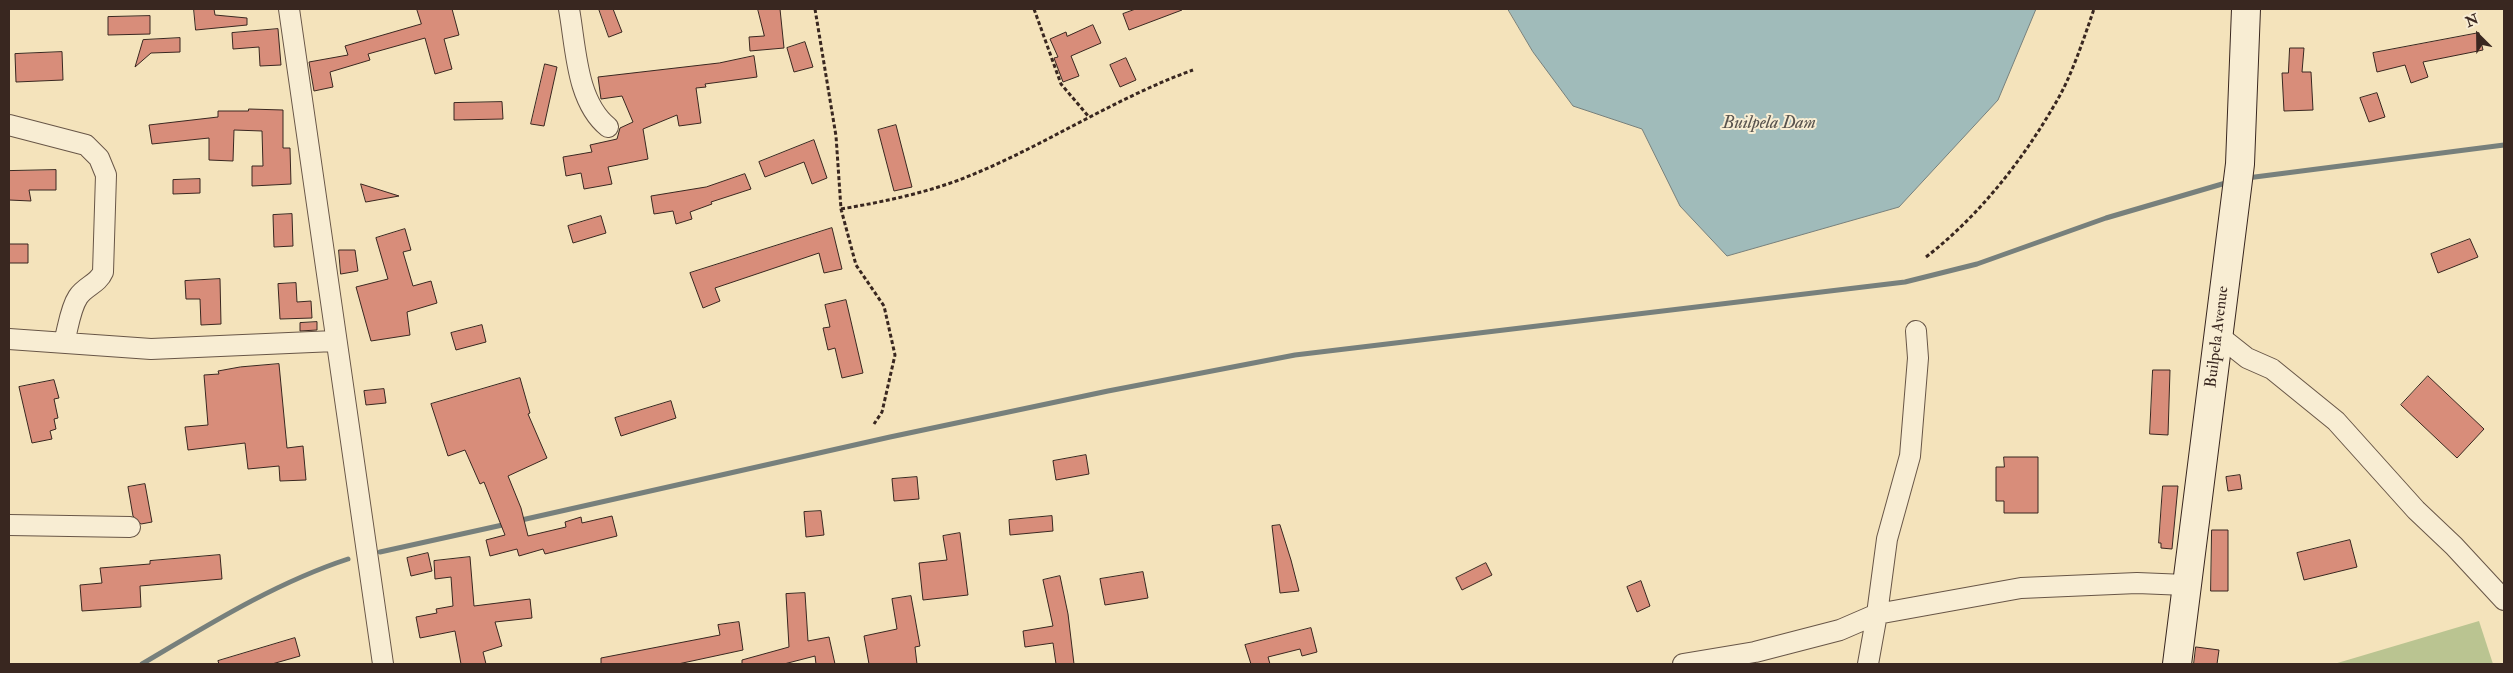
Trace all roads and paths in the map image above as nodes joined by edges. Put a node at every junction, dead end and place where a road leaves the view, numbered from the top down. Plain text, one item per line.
1 (289, 9) edge
2 (569, 9) edge
3 (815, 9) edge
4 (1034, 9) edge
5 (2094, 9) edge
6 (2246, 9) edge
7 (1193, 70) dead end
8 (1089, 117) junction
9 (9, 125) edge
10 (608, 127) dead end
11 (841, 209) junction
12 (1926, 257) dead end
13 (1916, 331) dead end
14 (2218, 335) junction
15 (9, 338) edge
16 (335, 341) junction
17 (64, 342) junction
18 (874, 424) dead end
19 (9, 525) edge
20 (130, 527) dead end
21 (2186, 585) junction
22 (2504, 600) edge
23 (1877, 614) junction
24 (383, 664) edge
25 (1684, 664) edge
26 (1868, 664) edge
27 (2177, 664) edge

1 - 16 street
2 - 10 street
3 - 11 path
4 - 8 path
5 - 12 path
6 - 14 street, Builpela Avenue
7 - 8 path
8 - 11 path
9 - 17 street
11 - 18 path
13 - 23 street
14 - 21 street, Builpela Avenue
14 - 22 street
15 - 17 street
16 - 17 street
16 - 24 street
19 - 20 street
21 - 23 street
21 - 27 street, Builpela Avenue
23 - 25 street
23 - 26 street

